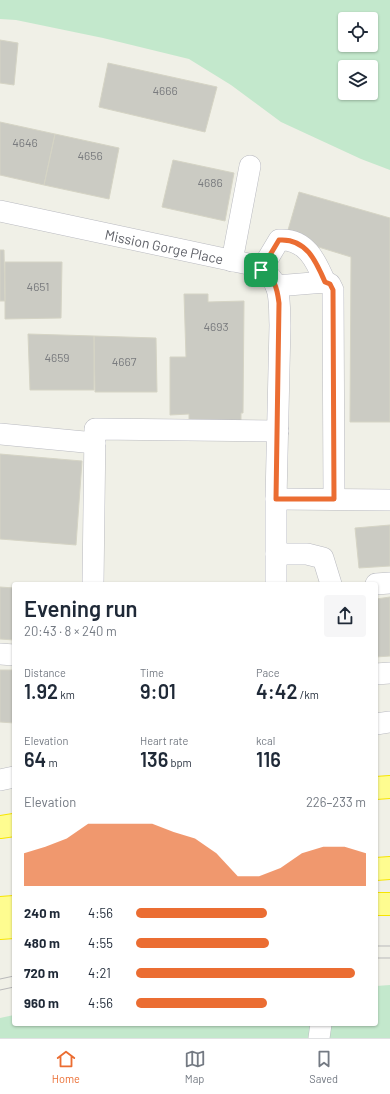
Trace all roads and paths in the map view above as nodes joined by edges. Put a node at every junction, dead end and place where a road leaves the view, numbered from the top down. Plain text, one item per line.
1 (250, 166) dead end
2 (0, 211) edge
3 (232, 261) junction
4 (261, 270) junction
5 (325, 282) junction
6 (276, 286) junction
7 (278, 431) junction
8 (0, 434) edge
9 (95, 443) junction
10 (276, 499) junction
11 (334, 499) junction
12 (390, 500) edge
13 (276, 554) junction
14 (93, 582) edge
15 (276, 582) edge
16 (330, 582) edge
17 (390, 583) edge
18 (378, 584) edge
19 (0, 654) edge
20 (12, 655) edge
21 (390, 672) edge
22 (378, 674) edge
23 (390, 722) edge
24 (378, 724) edge
25 (12, 777) edge
26 (0, 780) edge
27 (390, 787) edge
28 (378, 788) edge
29 (12, 825) edge
30 (0, 827) edge
31 (390, 868) edge
32 (378, 869) edge
33 (378, 904) edge
34 (390, 904) edge
35 (12, 907) edge
36 (0, 908) edge
37 (12, 927) edge
38 (0, 928) edge
39 (321, 1026) edge
40 (319, 1038) edge

1 - 3 street
2 - 3 street, Mission Gorge Place
3 - 4 street, Mission Gorge Place
4 - 5 street
4 - 6 street, Mission Gorge Place
5 - 6 street
5 - 11 street
6 - 7 street
7 - 9 street
7 - 10 street
8 - 9 street
9 - 14 street
10 - 11 street
10 - 13 street
11 - 12 street
13 - 15 street
13 - 16 street
17 - 18 street
19 - 20 street
21 - 22 street
23 - 24 street
25 - 26 street
27 - 28 highway
29 - 30 highway
31 - 32 highway
33 - 34 highway
35 - 36 highway
37 - 38 highway
39 - 40 street

